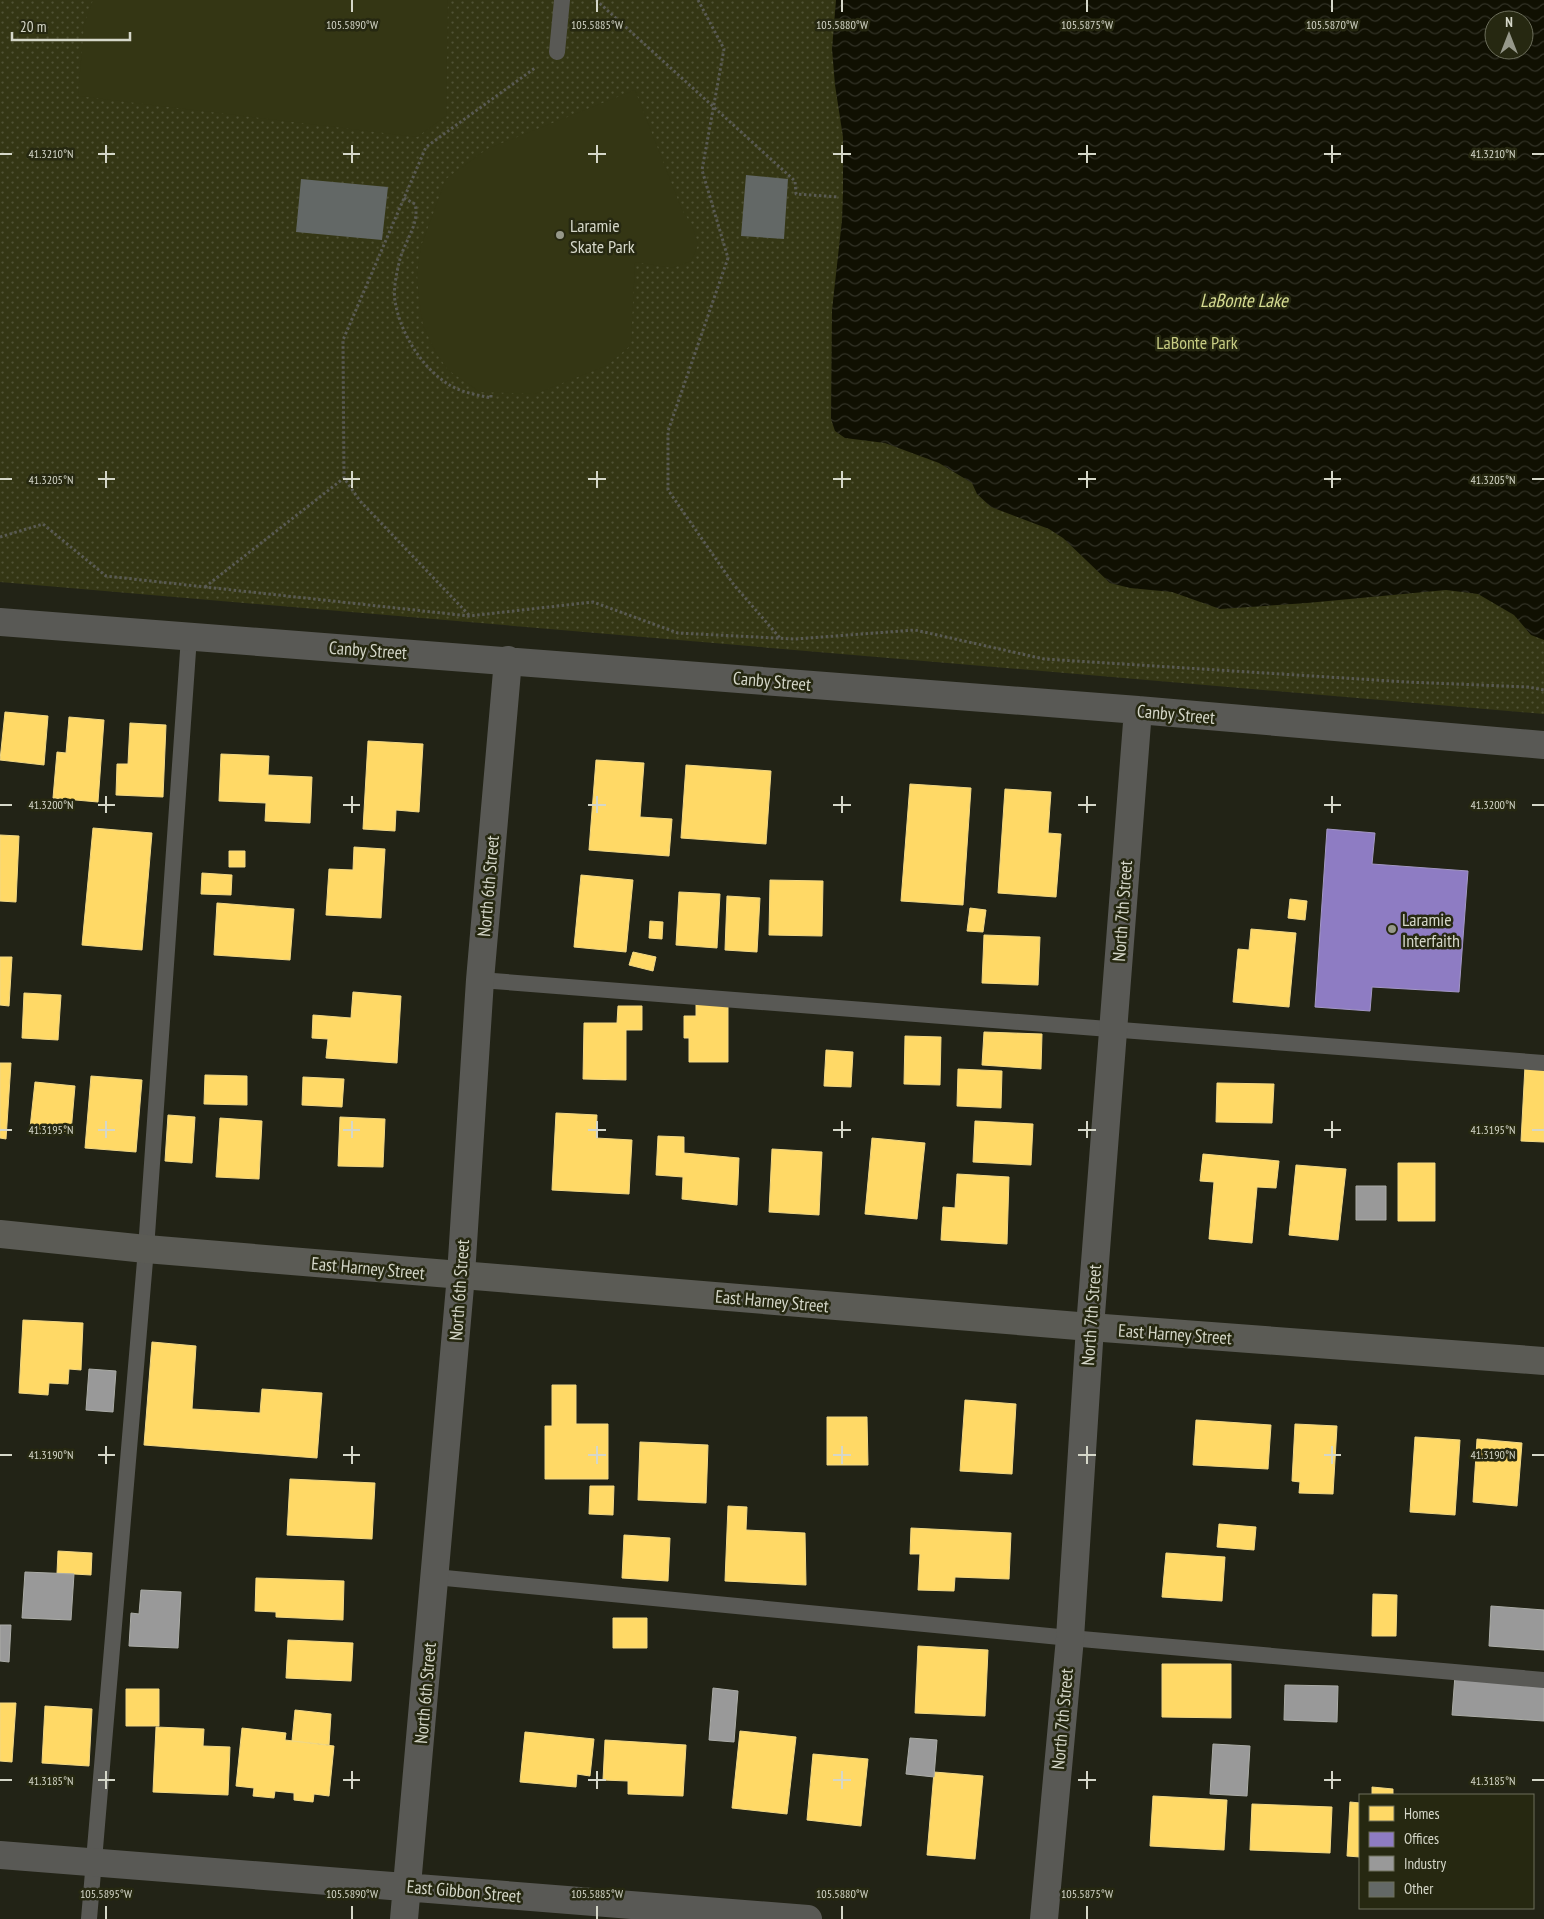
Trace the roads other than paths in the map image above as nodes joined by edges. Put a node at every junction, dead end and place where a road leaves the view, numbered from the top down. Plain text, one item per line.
1 (562, 0) edge
2 (556, 52) road end
3 (0, 622) edge
4 (189, 637) junction
5 (508, 660) junction
6 (1138, 710) junction
7 (1544, 745) edge
8 (480, 980) junction
9 (1113, 1030) junction
10 (1544, 1063) edge
11 (0, 1234) edge
12 (146, 1249) junction
13 (461, 1275) junction
14 (1090, 1328) junction
15 (1544, 1361) edge
16 (435, 1577) junction
17 (1070, 1638) junction
18 (1544, 1680) edge
19 (0, 1854) edge
20 (94, 1862) junction
21 (407, 1887) junction
22 (730, 1916) edge
23 (89, 1919) edge
24 (404, 1919) edge
25 (808, 1919) edge
26 (1044, 1919) edge

1 - 2 lane
3 - 4 street, Canby Street
4 - 5 street, Canby Street
4 - 12 lane
5 - 6 street, Canby Street
5 - 8 street, North 6th Street
6 - 7 street, Canby Street
6 - 9 street, North 7th Street
8 - 9 lane
8 - 13 street, North 6th Street
9 - 10 lane
9 - 14 street, North 7th Street
11 - 12 main road, East Harney Street
12 - 13 main road, East Harney Street
12 - 20 lane
13 - 14 main road, East Harney Street
13 - 16 street, North 6th Street
14 - 15 main road, East Harney Street
14 - 17 street, North 7th Street
16 - 17 lane
16 - 21 street, North 6th Street
17 - 18 lane
17 - 26 street, North 7th Street
19 - 20 street, East Gibbon Street
20 - 21 street, East Gibbon Street
20 - 23 lane
21 - 22 street, East Gibbon Street
21 - 24 street, North 6th Street
22 - 25 street, East Gibbon Street

